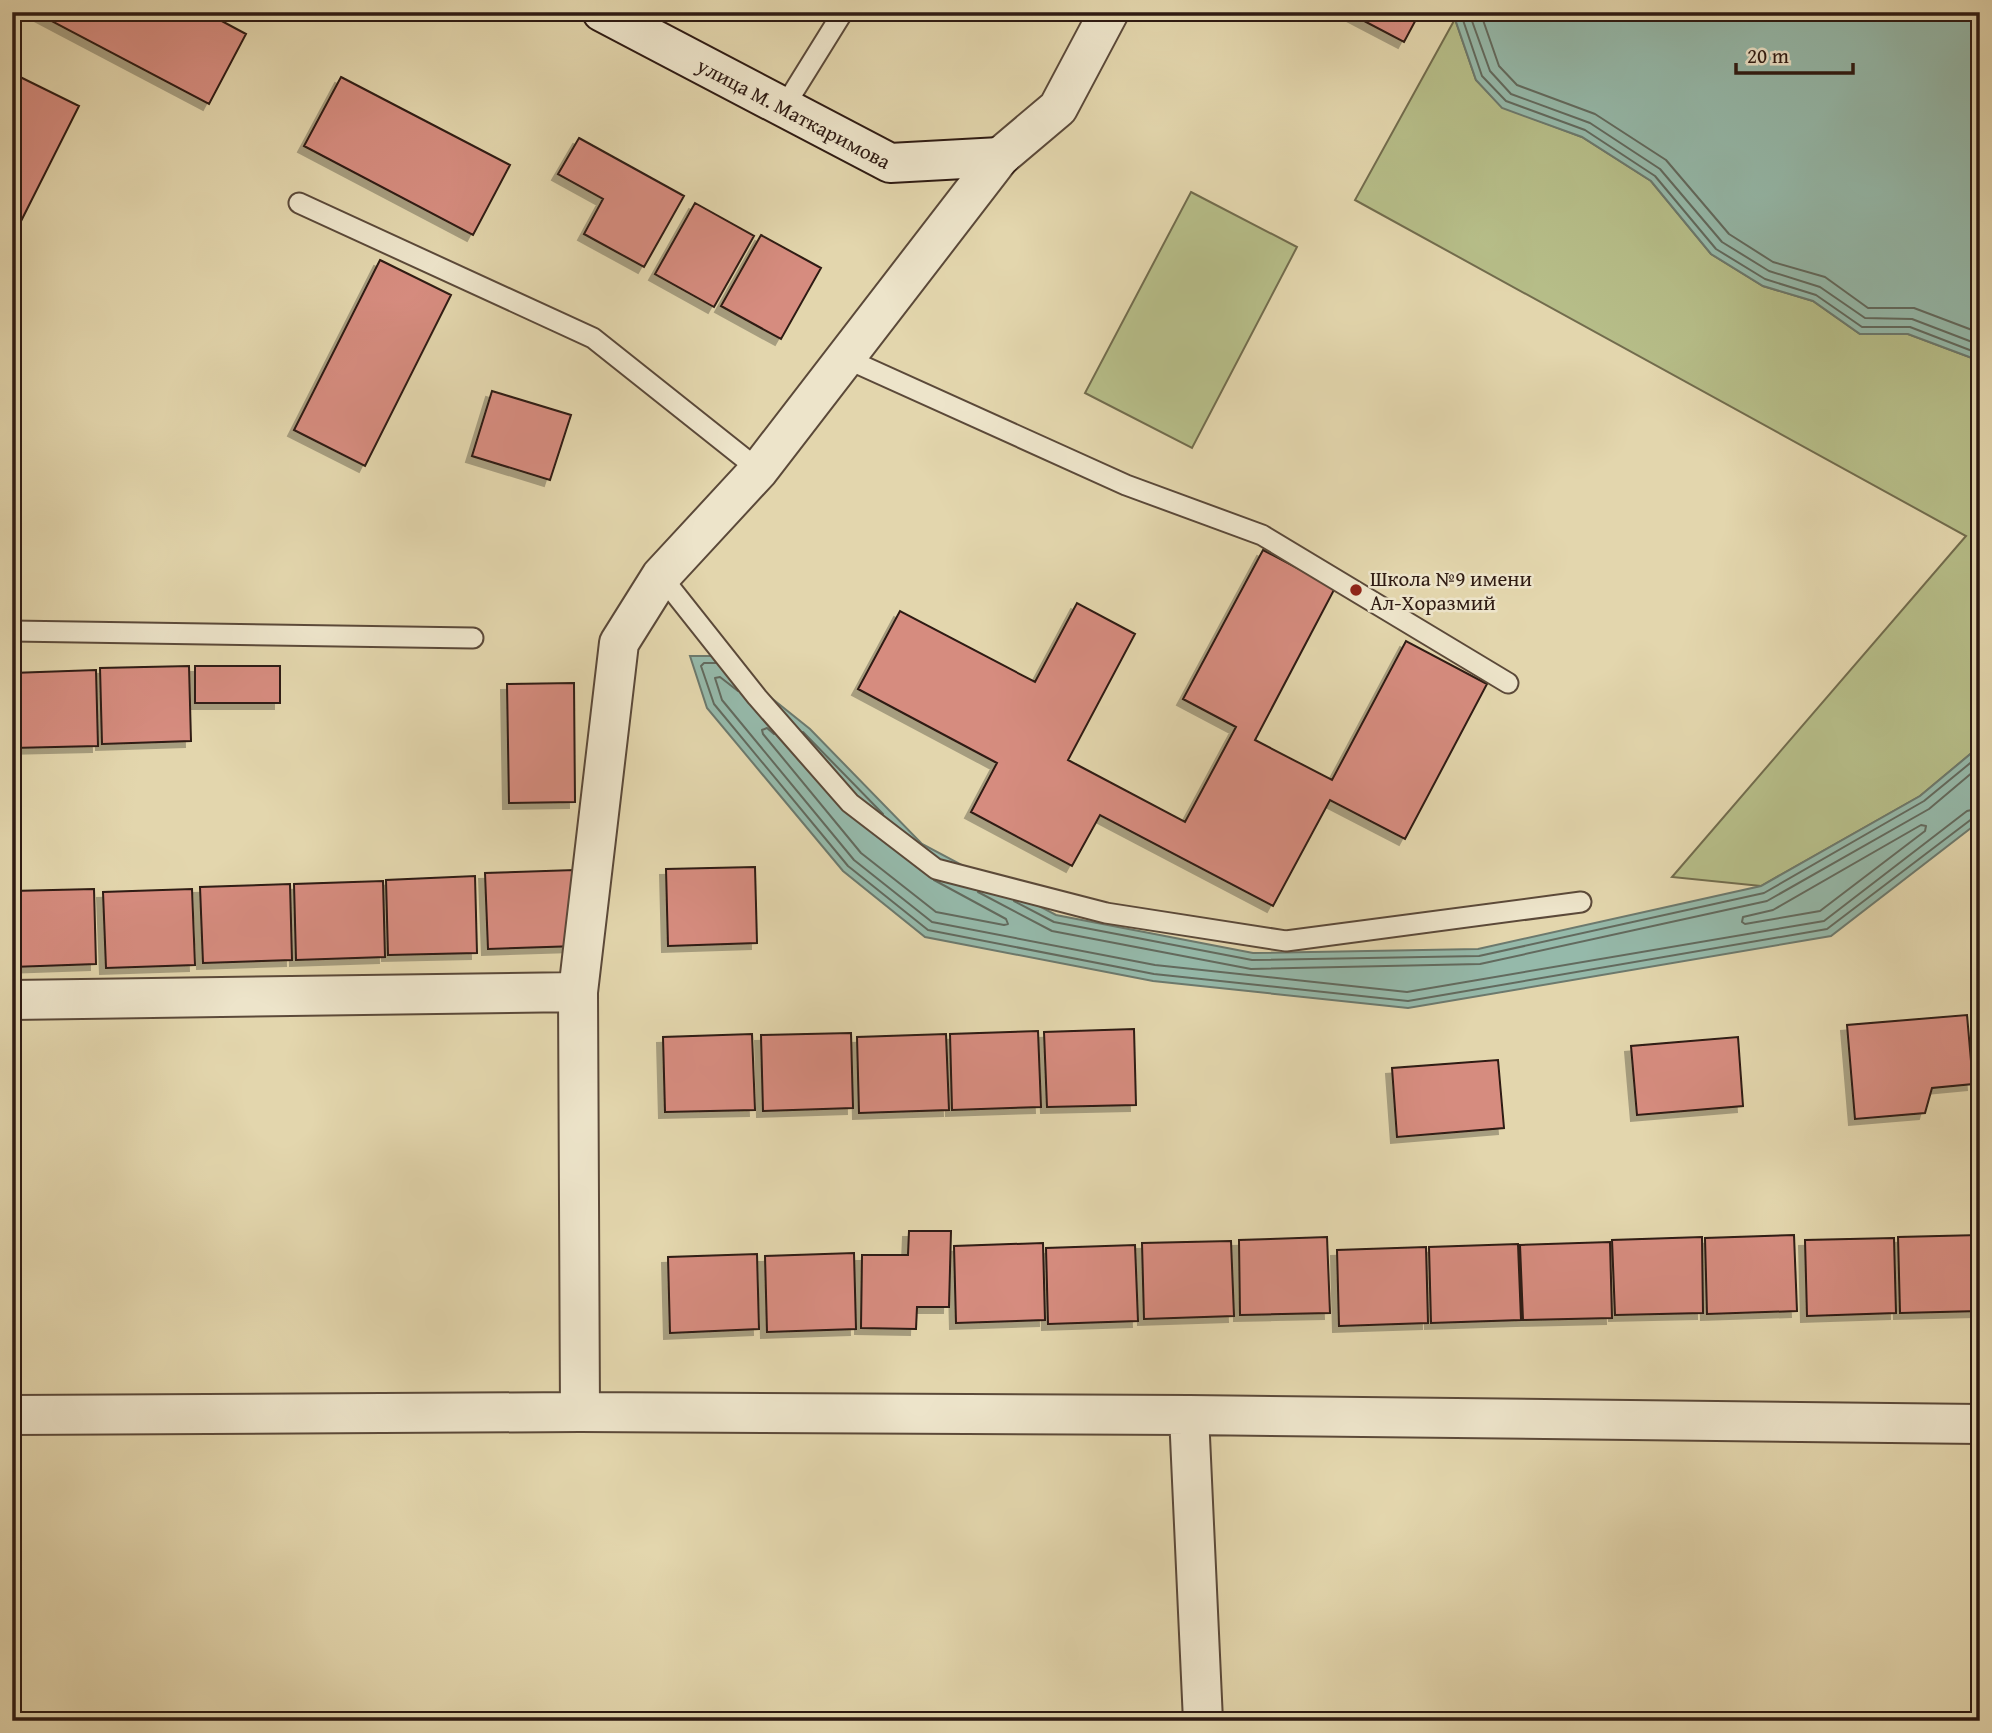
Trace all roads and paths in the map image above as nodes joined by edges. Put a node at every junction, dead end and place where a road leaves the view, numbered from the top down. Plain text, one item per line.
1 (602, 12) edge
2 (843, 12) edge
3 (1109, 12) edge
4 (784, 107) junction
5 (1000, 157) junction
6 (299, 203) dead end
7 (845, 358) junction
8 (759, 470) junction
9 (662, 576) junction
10 (12, 631) edge
11 (473, 638) dead end
12 (1508, 683) dead end
13 (1581, 902) dead end
14 (578, 992) junction
15 (12, 1000) edge
16 (580, 1412) junction
17 (12, 1415) edge
18 (1189, 1415) junction
19 (1980, 1424) edge
20 (1203, 1721) edge

1 - 4 street, улица М. Маткаримова
2 - 4 lane
3 - 5 street
4 - 5 street, улица М. Маткаримова
5 - 7 street
6 - 8 lane
7 - 8 street
7 - 12 lane
8 - 9 street
9 - 13 lane
9 - 14 street
10 - 11 lane
14 - 15 street
14 - 16 street
16 - 17 street
16 - 18 street
18 - 19 street
18 - 20 street

